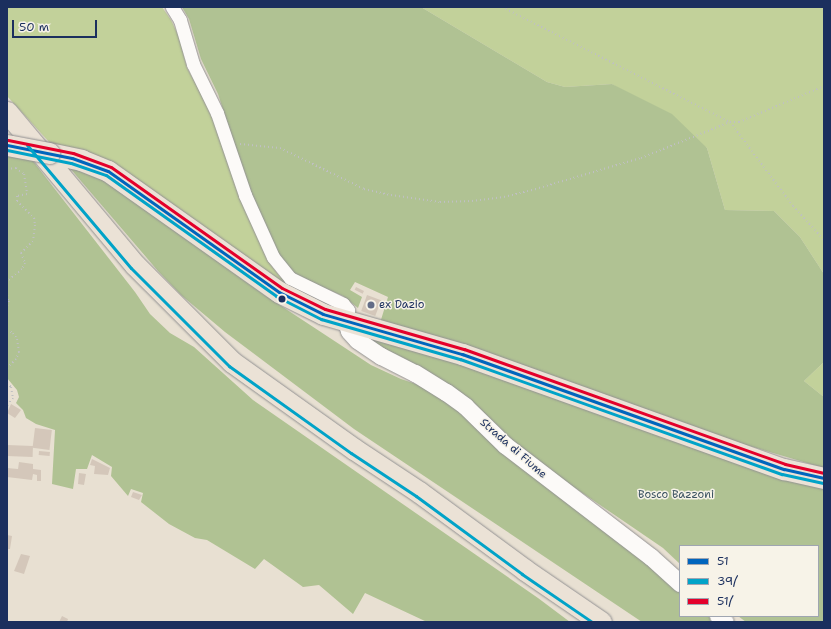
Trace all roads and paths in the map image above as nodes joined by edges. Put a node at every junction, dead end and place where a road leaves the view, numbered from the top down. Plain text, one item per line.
1 (172, 7) edge
2 (502, 7) edge
3 (824, 86) edge
4 (7, 112) edge
5 (730, 122) junction
6 (226, 144) junction
7 (7, 145) edge
8 (7, 169) edge
9 (824, 240) edge
10 (7, 281) edge
11 (7, 295) edge
12 (7, 306) edge
13 (346, 321) junction
14 (7, 330) edge
15 (7, 368) edge
16 (7, 383) edge
17 (7, 406) edge
18 (824, 478) edge
19 (679, 582) edge
20 (602, 622) edge

1 - 6 street
2 - 5 path
3 - 5 path
4 - 20 main road
5 - 6 path
5 - 9 path
6 - 13 street
7 - 13 main road, bridge
8 - 10 path
11 - 12 path
13 - 18 main road
13 - 19 street, Strada di Fiume
14 - 15 path
16 - 17 path

